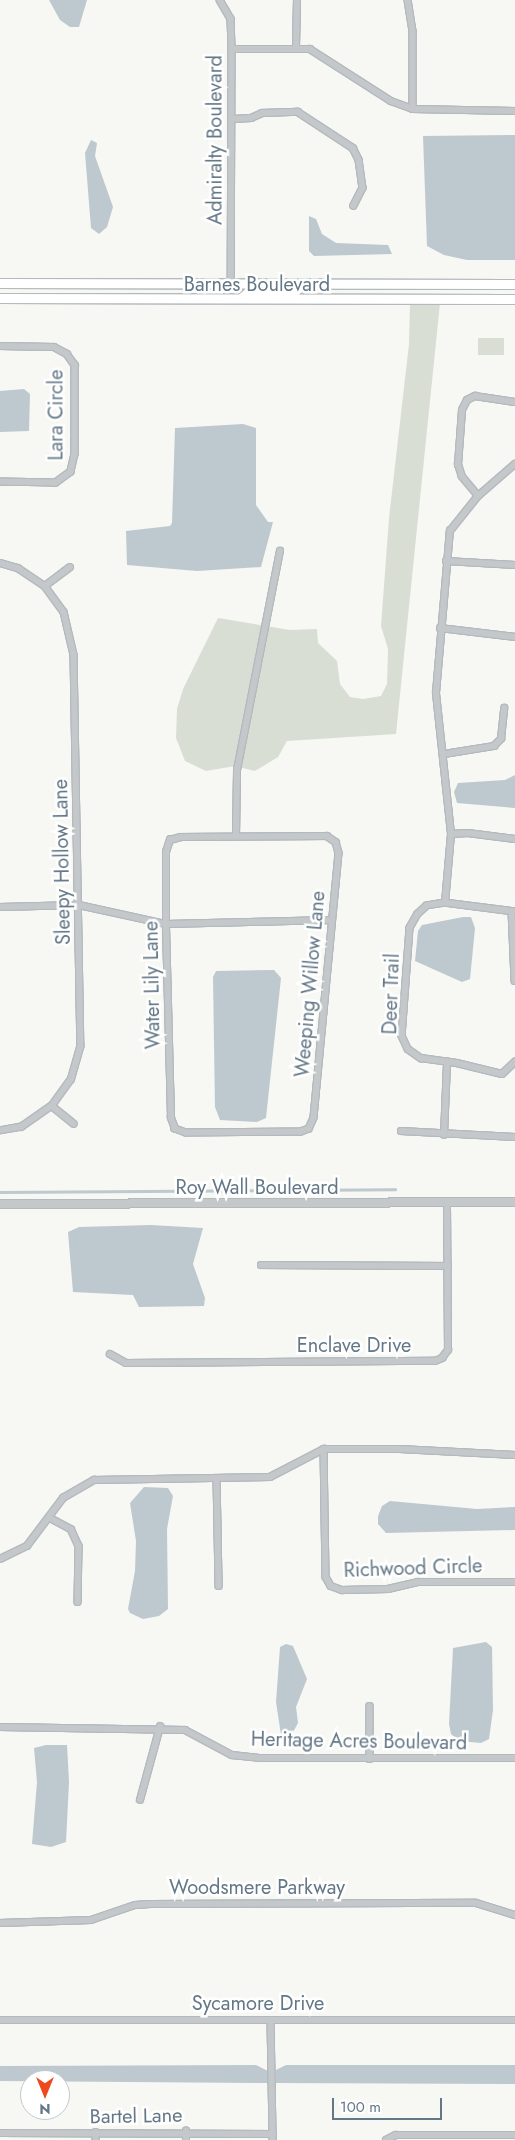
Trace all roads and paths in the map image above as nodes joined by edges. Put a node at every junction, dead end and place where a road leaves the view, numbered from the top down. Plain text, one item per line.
1 (220, 0) edge
2 (297, 0) edge
3 (408, 0) edge
4 (296, 47) junction
5 (232, 49) junction
6 (413, 109) junction
7 (515, 110) edge
8 (233, 119) junction
9 (354, 206) dead end
10 (0, 283) edge
11 (231, 284) junction
12 (310, 284) junction
13 (515, 284) edge
14 (0, 298) edge
15 (86, 298) junction
16 (241, 298) junction
17 (515, 298) edge
18 (0, 346) edge
19 (515, 402) edge
20 (515, 464) edge
21 (0, 482) edge
22 (478, 496) junction
23 (280, 551) dead end
24 (446, 561) junction
25 (0, 563) edge
26 (515, 565) edge
27 (70, 567) dead end
28 (45, 586) junction
29 (440, 628) junction
30 (515, 637) edge
31 (504, 708) dead end
32 (444, 754) junction
33 (451, 834) junction
34 (236, 836) junction
35 (515, 839) edge
36 (445, 903) junction
37 (79, 905) junction
38 (0, 907) edge
39 (514, 912) edge
40 (332, 920) junction
41 (166, 924) junction
42 (515, 981) edge
43 (448, 1062) junction
44 (515, 1062) edge
45 (52, 1106) junction
46 (74, 1124) dead end
47 (175, 1129) joint
48 (0, 1131) edge
49 (401, 1131) dead end
50 (444, 1136) junction
51 (515, 1137) edge
52 (447, 1202) junction
53 (515, 1202) edge
54 (0, 1204) edge
55 (261, 1265) dead end
56 (448, 1266) junction
57 (110, 1354) dead end
58 (324, 1449) junction
59 (515, 1455) edge
60 (218, 1478) junction
61 (50, 1518) junction
62 (0, 1559) edge
63 (515, 1582) edge
64 (219, 1586) dead end
65 (78, 1602) dead end
66 (370, 1706) dead end
67 (0, 1727) edge
68 (160, 1727) junction
69 (515, 1758) edge
70 (370, 1759) junction
71 (140, 1800) dead end
72 (515, 1915) edge
73 (0, 1923) edge
74 (0, 2020) edge
75 (271, 2020) junction
76 (515, 2020) edge
77 (186, 2131) junction
78 (96, 2132) junction
79 (0, 2133) edge
80 (515, 2135) edge
81 (273, 2137) edge
82 (96, 2140) edge
83 (186, 2140) edge
84 (386, 2140) edge

1 - 5 street, Admiralty Boulevard
2 - 4 street
3 - 6 street
4 - 5 street
4 - 6 street
5 - 8 street, Admiralty Boulevard
6 - 7 street
8 - 9 street
8 - 11 street, Admiralty Boulevard
10 - 11 main road, Barnes Boulevard
11 - 12 main road, Barnes Boulevard
11 - 15 main road
12 - 13 main road, Barnes Boulevard
12 - 16 main road
14 - 15 main road, Barnes Boulevard
15 - 16 main road, Barnes Boulevard
16 - 17 main road, Barnes Boulevard
18 - 21 street, Lara Circle
19 - 22 street
20 - 22 street
22 - 24 street
23 - 34 street
24 - 26 street
24 - 29 street
25 - 28 street
27 - 28 street
28 - 37 street, Sleepy Hollow Lane
29 - 30 street
29 - 32 street
31 - 32 street
32 - 33 street
33 - 35 street
33 - 36 street
34 - 40 street, Weeping Willow Lane
34 - 41 street, Water Lily Lane
36 - 39 street
36 - 43 street, Deer Trail
37 - 38 street
37 - 41 street
37 - 45 street, Sleepy Hollow Lane
39 - 42 street
40 - 41 street
40 - 47 street, Weeping Willow Lane
41 - 47 street, Water Lily Lane
43 - 44 street, Deer Trail
43 - 50 street
45 - 46 street
45 - 48 street, Sleepy Hollow Lane
49 - 50 street
50 - 51 street
52 - 53 street, Roy Wall Boulevard
52 - 54 street, Roy Wall Boulevard
52 - 56 street, Enclave Drive
55 - 56 street
56 - 57 street, Enclave Drive
58 - 59 street
58 - 60 street
58 - 63 street, Richwood Circle
60 - 61 street
60 - 64 street
61 - 62 street
61 - 65 street
66 - 70 street
67 - 68 street, Heritage Acres Boulevard
68 - 70 street, Heritage Acres Boulevard
68 - 71 street
69 - 70 street, Heritage Acres Boulevard
72 - 73 street, Woodsmere Parkway
74 - 75 street, Sycamore Drive
75 - 76 street, Sycamore Drive
75 - 81 street
77 - 78 street, Bartel Lane
77 - 81 street, Bartel Lane
77 - 83 street
78 - 79 street, Bartel Lane
78 - 82 street
80 - 84 street

